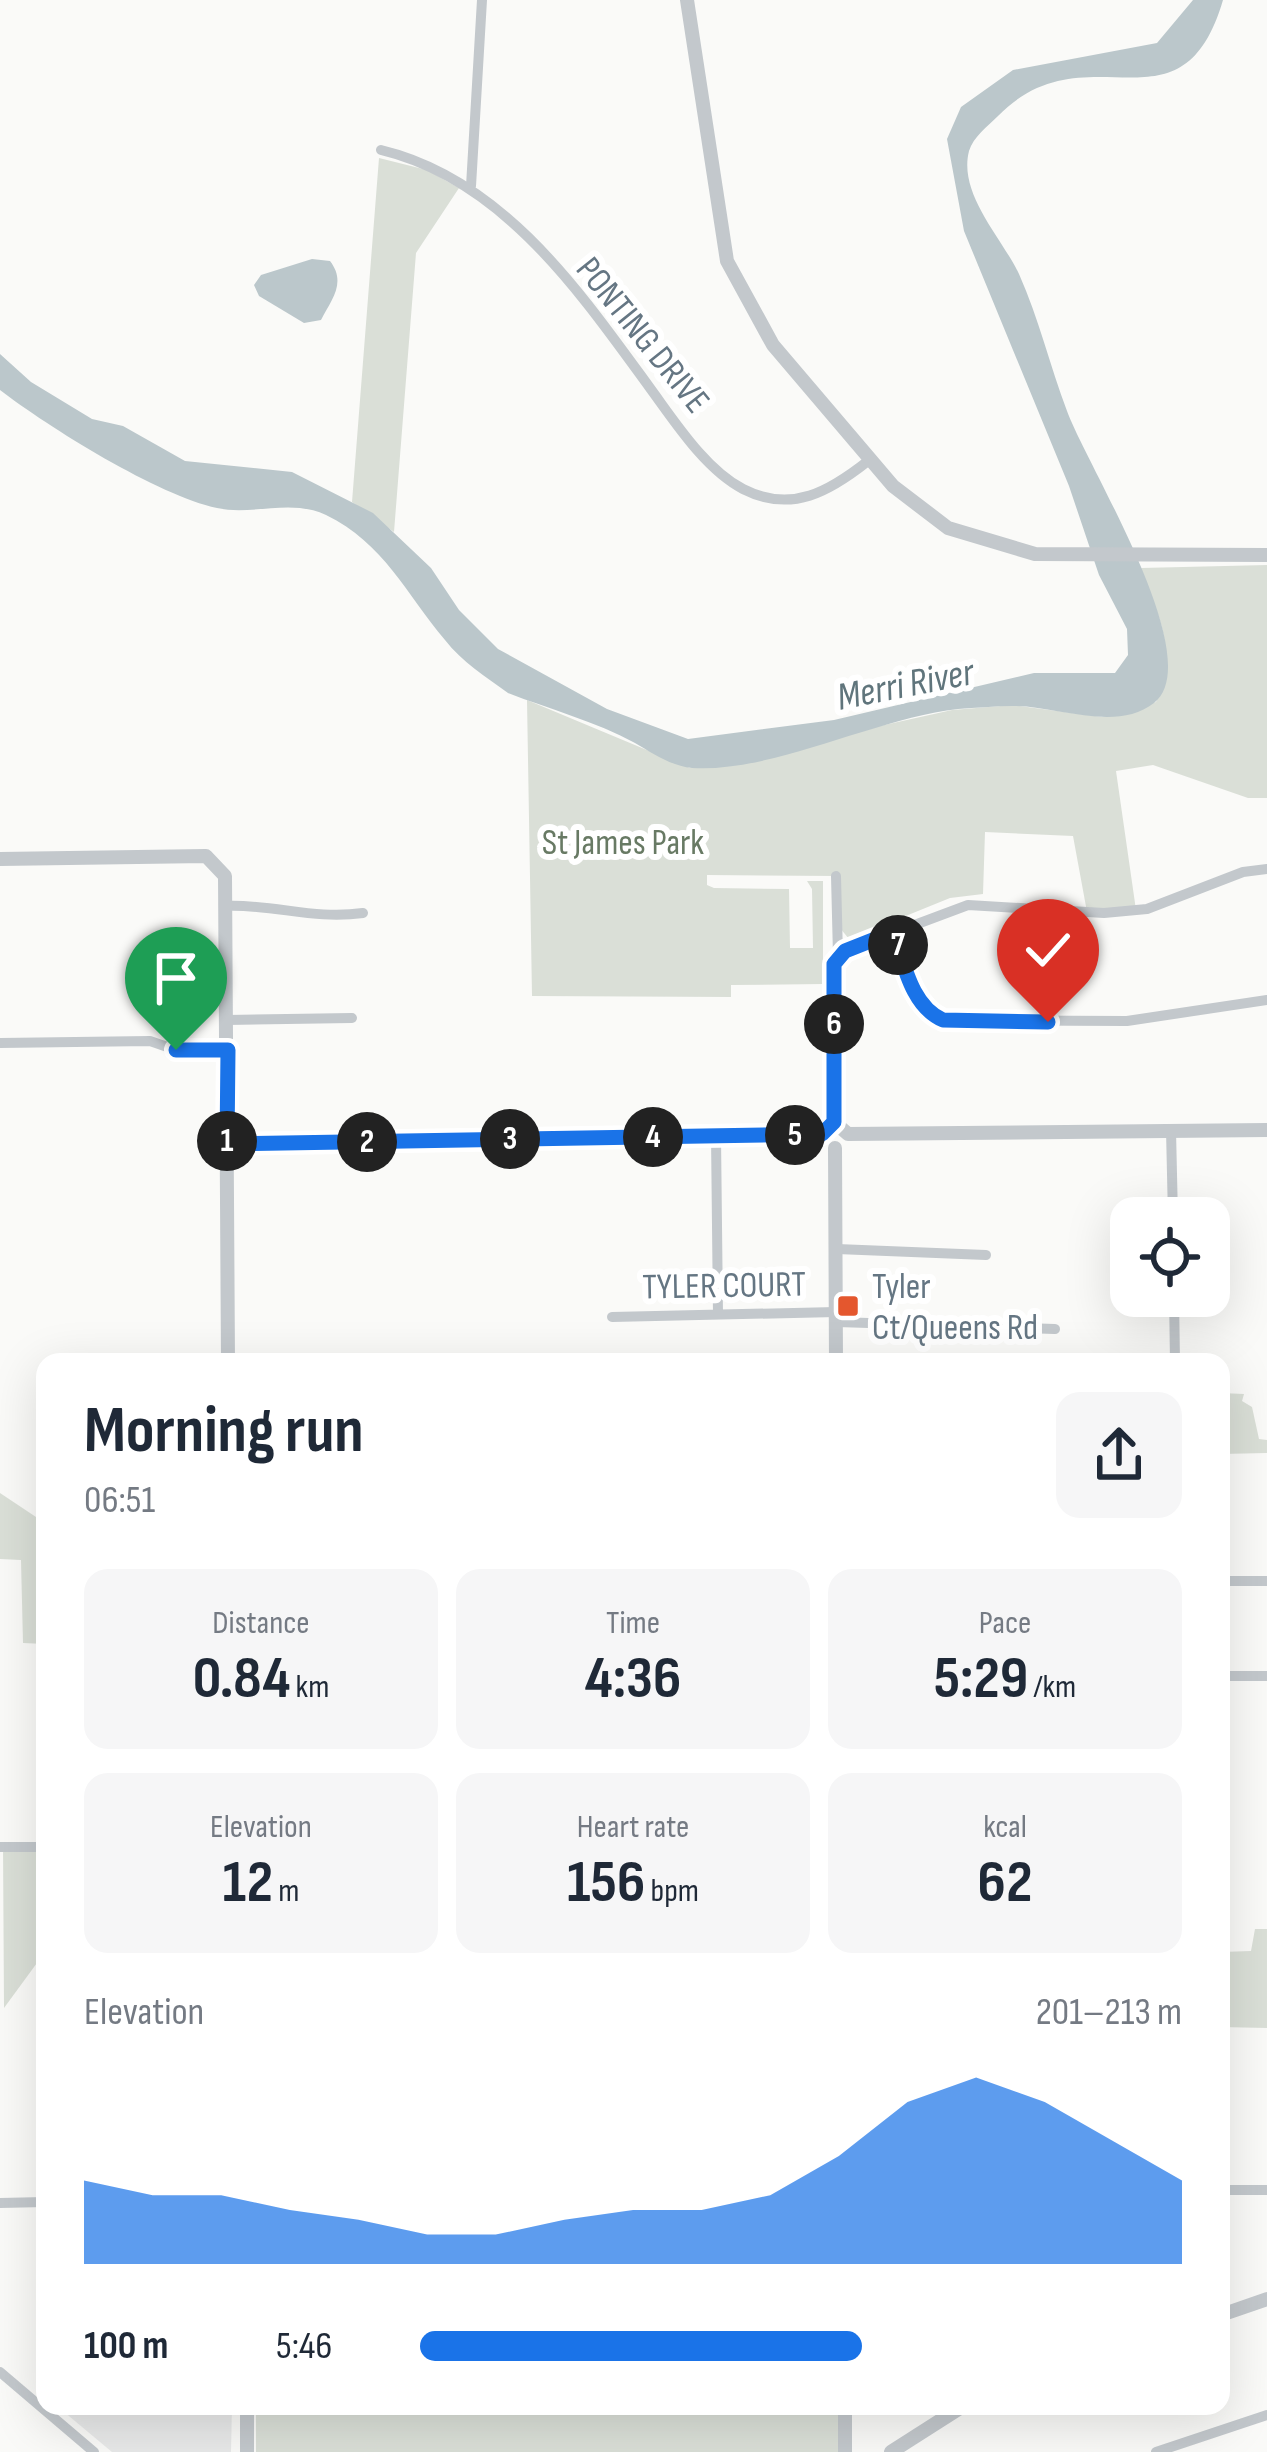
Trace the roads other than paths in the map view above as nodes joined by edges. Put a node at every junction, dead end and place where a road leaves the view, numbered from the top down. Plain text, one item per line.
1 (687, 0) edge
2 (484, 1) edge
3 (381, 150) dead end
4 (471, 186) junction
5 (868, 460) junction
6 (1267, 555) edge
7 (0, 859) edge
8 (1267, 869) edge
9 (836, 876) dead end
10 (226, 906) junction
11 (363, 913) dead end
12 (893, 932) junction
13 (836, 960) junction
14 (1267, 1000) edge
15 (352, 1018) dead end
16 (227, 1020) junction
17 (0, 1043) edge
18 (228, 1050) junction
19 (834, 1122) junction
20 (1172, 1130) junction
21 (1267, 1130) edge
22 (848, 1133) junction
23 (822, 1134) junction
24 (716, 1136) junction
25 (227, 1144) junction
26 (835, 1148) junction
27 (1173, 1197) edge
28 (837, 1249) junction
29 (986, 1255) dead end
30 (718, 1314) junction
31 (612, 1317) dead end
32 (837, 1317) junction
33 (1174, 1317) edge
34 (1055, 1329) dead end
35 (227, 1353) edge
36 (836, 1353) edge
37 (1175, 1353) edge
38 (1230, 1581) edge
39 (1267, 1581) edge
40 (1230, 1676) edge
41 (1267, 1676) edge
42 (0, 1847) edge
43 (36, 1847) edge
44 (1230, 2190) edge
45 (1267, 2190) edge
46 (36, 2202) edge
47 (0, 2203) edge
48 (1267, 2299) edge
49 (1230, 2311) edge
50 (0, 2372) edge
51 (36, 2406) edge
52 (45, 2415) edge
53 (247, 2415) edge
54 (845, 2415) edge
55 (949, 2415) edge
56 (1267, 2415) edge
57 (79, 2447) edge
58 (1181, 2448) edge
59 (94, 2452) edge
60 (247, 2452) edge
61 (845, 2452) edge
62 (891, 2452) edge
63 (1156, 2452) edge

1 - 5 street
2 - 4 street
3 - 4 street, PONTING DRIVE
4 - 5 street, PONTING DRIVE
5 - 6 street
7 - 10 street
8 - 12 street
9 - 13 street
10 - 11 street
10 - 16 street
12 - 13 street
12 - 14 street
13 - 19 street
15 - 16 street
16 - 18 street
17 - 18 street
18 - 25 street
19 - 22 street
19 - 23 street
20 - 21 street
20 - 22 street
20 - 27 street
22 - 26 street
23 - 24 street
23 - 26 street
24 - 25 street
24 - 30 street
25 - 35 street
26 - 28 street
28 - 29 street
28 - 32 street
30 - 31 street, TYLER COURT
30 - 32 street, TYLER COURT
32 - 34 street, TYLER COURT
32 - 36 street
33 - 37 street
38 - 39 street
40 - 41 street
42 - 43 street
44 - 45 street
46 - 47 street
48 - 49 street
50 - 51 street
52 - 57 street
53 - 60 street
54 - 61 street
55 - 62 street
56 - 58 street
57 - 59 street
58 - 63 street

